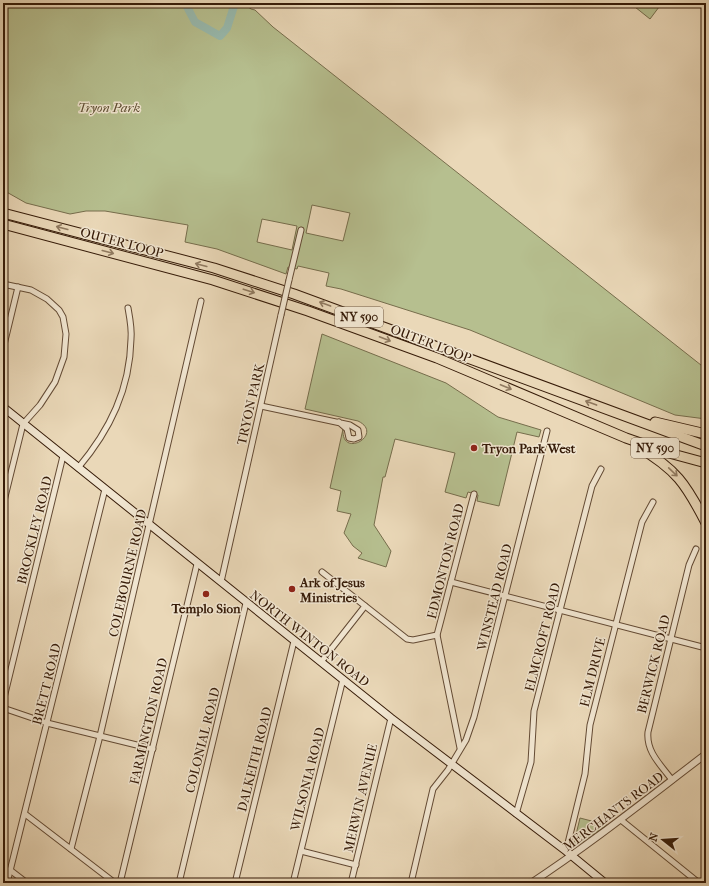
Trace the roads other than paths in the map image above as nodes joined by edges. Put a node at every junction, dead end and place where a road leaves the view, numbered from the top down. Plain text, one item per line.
1 (3, 213) edge
2 (3, 224) edge
3 (301, 230) dead end
4 (3, 284) edge
5 (18, 287) junction
6 (201, 301) dead end
7 (128, 308) dead end
8 (3, 349) edge
9 (261, 406) junction
10 (3, 407) edge
11 (609, 410) junction
12 (339, 422) dead end
13 (23, 424) junction
14 (605, 429) junction
15 (547, 431) dead end
16 (706, 434) edge
17 (706, 446) edge
18 (64, 456) junction
19 (706, 463) edge
20 (78, 468) junction
21 (600, 469) dead end
22 (105, 489) junction
23 (474, 494) dead end
24 (653, 502) dead end
25 (3, 505) edge
26 (706, 523) edge
27 (149, 526) junction
28 (696, 549) dead end
29 (197, 564) junction
30 (322, 572) dead end
31 (220, 582) junction
32 (451, 582) junction
33 (506, 596) junction
34 (246, 603) junction
35 (365, 606) junction
36 (560, 610) junction
37 (616, 624) junction
38 (437, 635) junction
39 (671, 638) junction
40 (294, 641) junction
41 (706, 648) edge
42 (321, 662) junction
43 (343, 679) junction
44 (3, 702) edge
45 (3, 708) edge
46 (391, 718) junction
47 (47, 724) junction
48 (100, 736) junction
49 (460, 748) junction
50 (153, 749) junction
51 (706, 754) edge
52 (451, 765) junction
53 (672, 780) junction
54 (25, 814) junction
55 (516, 814) junction
56 (621, 820) junction
57 (71, 849) junction
58 (301, 851) junction
59 (566, 851) junction
60 (572, 856) junction
61 (356, 865) junction
62 (10, 870) junction
63 (7, 883) edge
64 (27, 883) edge
65 (115, 883) edge
66 (120, 883) edge
67 (179, 883) edge
68 (235, 883) edge
69 (293, 883) edge
70 (351, 883) edge
71 (411, 883) edge
72 (531, 883) edge
73 (605, 883) edge
74 (699, 883) edge

11 -> 1 highway, OUTER LOOP / NY 590
2 -> 14 highway, OUTER LOOP / NY 590
3 - 9 street, TRYON PARK, bridge
4 - 5 street
5 - 8 street
5 - 13 street
6 - 27 street, COLEBOURNE ROAD
7 - 20 street
9 - 12 street
9 - 31 street, TRYON PARK
10 - 13 main road, NORTH WINTON ROAD
11 - 16 highway
11 - 17 highway, OUTER LOOP / NY 590
13 - 18 main road, NORTH WINTON ROAD
13 - 25 street
14 - 19 highway, OUTER LOOP / NY 590
14 -> 26 highway
15 - 33 street, WINSTEAD ROAD
18 - 20 main road, NORTH WINTON ROAD
18 - 44 street, BROCKLEY ROAD
20 - 22 main road, NORTH WINTON ROAD
21 - 36 street, ELMCROFT ROAD
22 - 27 main road, NORTH WINTON ROAD
22 - 47 street, BRETT ROAD
23 - 32 street, EDMONTON ROAD
24 - 37 street, ELM DRIVE
27 - 29 main road, NORTH WINTON ROAD
27 - 48 street, COLEBOURNE ROAD
28 - 39 street, BERWICK ROAD
29 - 31 main road, NORTH WINTON ROAD
29 - 50 street, FARMINGTON ROAD
30 - 35 street
31 - 34 main road, NORTH WINTON ROAD
32 - 33 street
32 - 38 street, EDMONTON ROAD
33 - 36 street
33 - 49 street, WINSTEAD ROAD
34 - 40 main road, NORTH WINTON ROAD
34 - 67 street, COLONIAL ROAD
35 - 38 street
35 - 42 street
36 - 37 street
36 - 55 street, ELMCROFT ROAD
37 - 39 street
37 - 59 street, ELM DRIVE
38 - 49 street
39 - 41 street
39 - 53 street, BERWICK ROAD
40 - 42 main road, NORTH WINTON ROAD
40 - 68 street, DALKEITH ROAD
42 - 43 main road, NORTH WINTON ROAD
43 - 46 main road, NORTH WINTON ROAD
43 - 58 street, WILSONIA ROAD
45 - 47 street
46 - 52 main road, NORTH WINTON ROAD
46 - 61 street, MERWIN AVENUE
47 - 48 street
47 - 54 street, BRETT ROAD
48 - 50 street
48 - 57 street, COLEBOURNE ROAD
49 - 52 street, WINSTEAD ROAD
50 - 66 street, FARMINGTON ROAD
51 - 53 street, MERCHANTS ROAD
52 - 55 main road, NORTH WINTON ROAD
52 - 71 street, WINSTEAD ROAD
53 - 56 street, MERCHANTS ROAD
54 - 57 street
54 - 62 street, BRETT ROAD
55 - 59 main road, NORTH WINTON ROAD
56 - 60 street, MERCHANTS ROAD
56 - 74 street
57 - 65 street
58 - 61 street
58 - 69 street, WILSONIA ROAD
59 - 60 main road, NORTH WINTON ROAD
60 - 72 street, MERCHANTS ROAD
60 - 73 main road, NORTH WINTON ROAD
61 - 70 street, MERWIN AVENUE
62 - 63 street, BRETT ROAD
62 - 64 street

